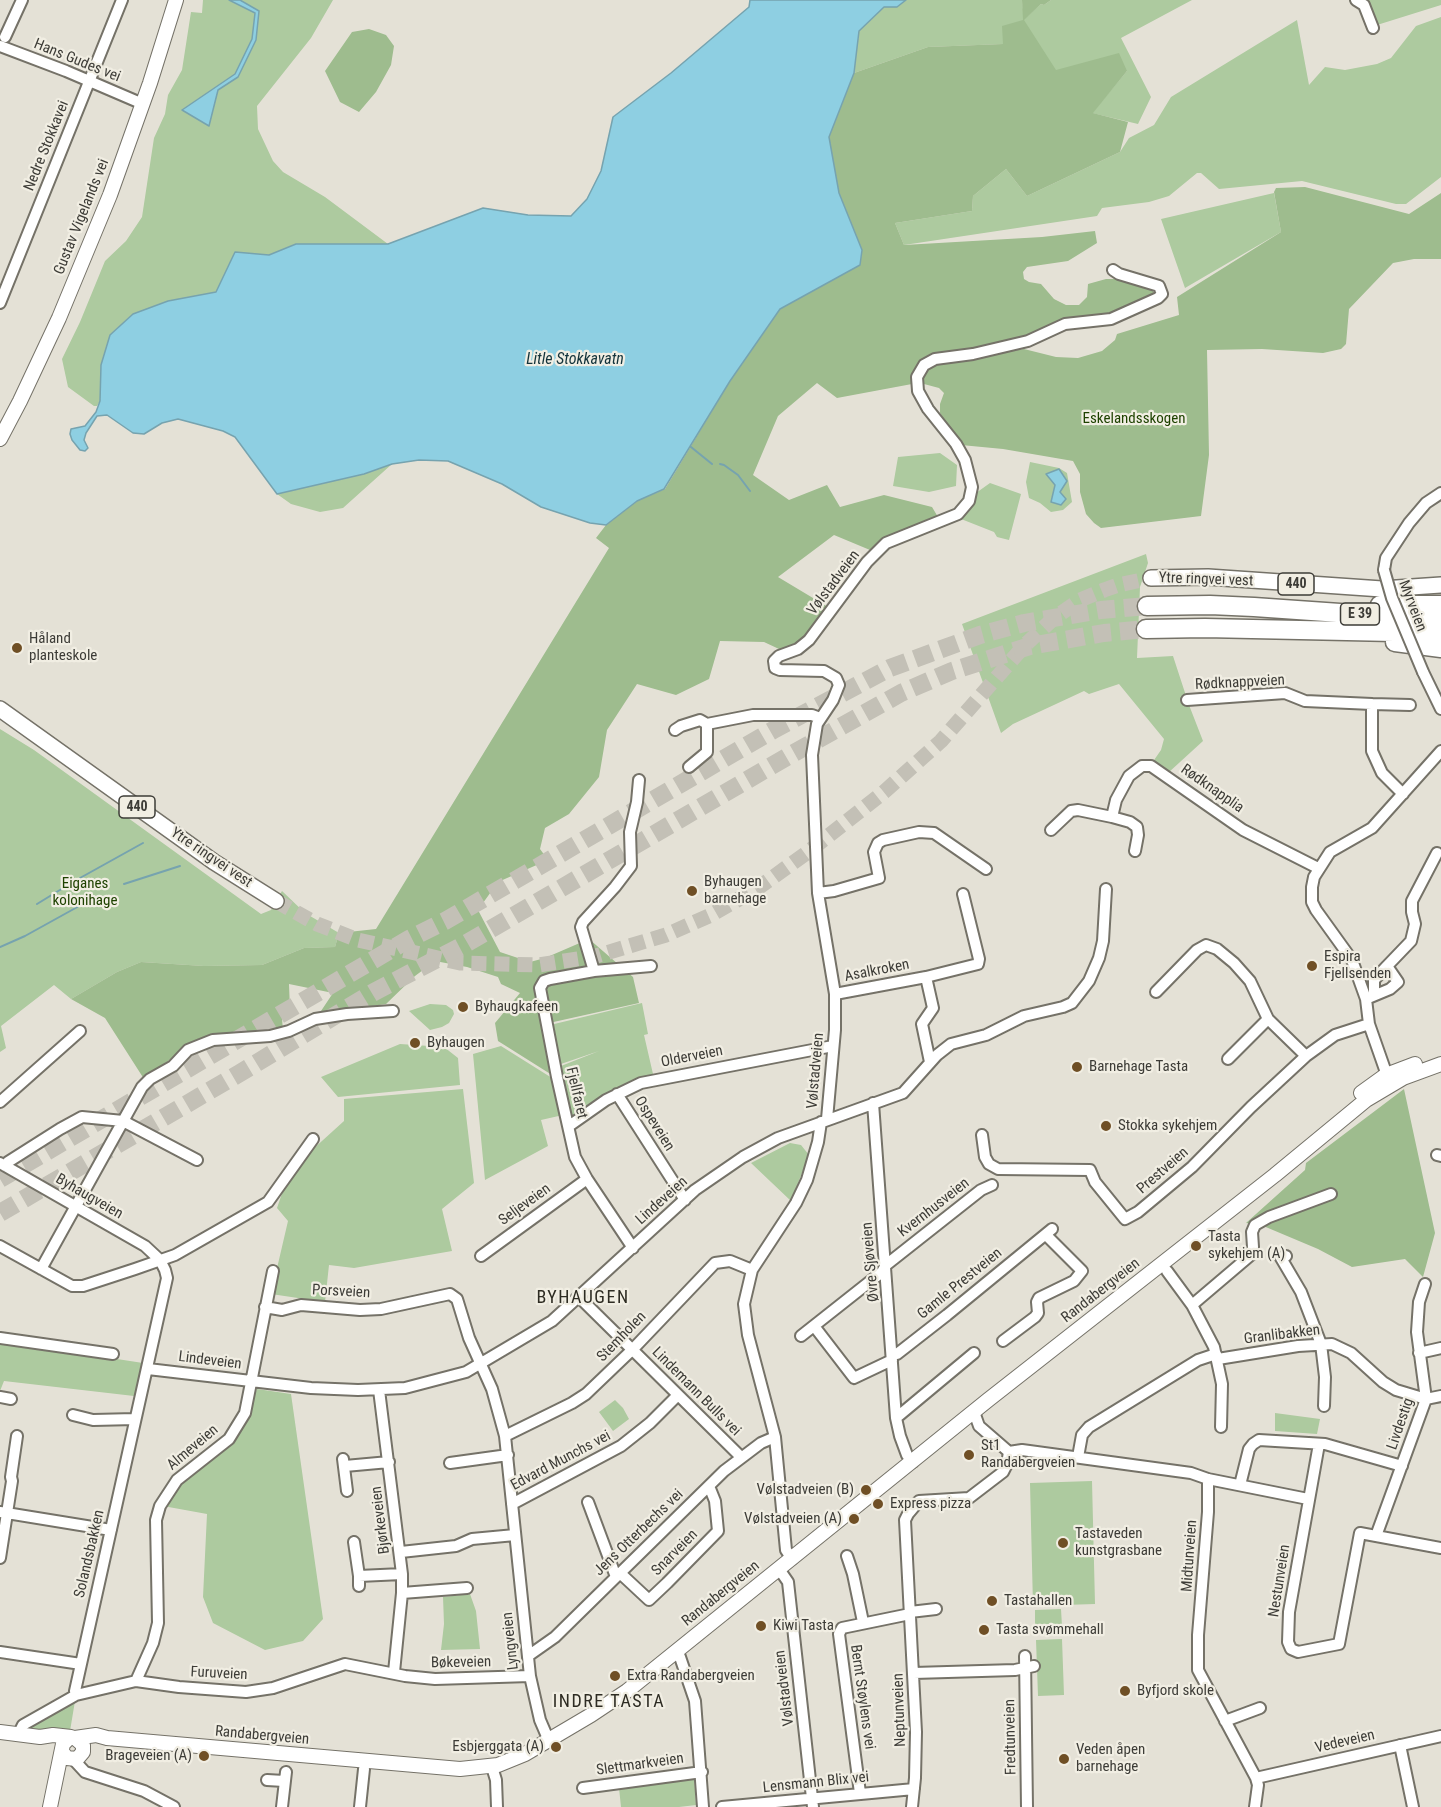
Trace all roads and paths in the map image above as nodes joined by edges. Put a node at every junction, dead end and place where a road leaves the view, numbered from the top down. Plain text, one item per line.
1 (22, 0) edge
2 (122, 0) edge
3 (176, 0) edge
4 (1356, 0) edge
5 (1373, 28) dead end
6 (2, 45) edge
7 (90, 82) junction
8 (143, 104) junction
9 (1113, 270) dead end
10 (1, 298) edge
11 (0, 439) edge
12 (1441, 493) edge
13 (1151, 578) tunnel mouth
14 (1441, 585) edge
15 (1441, 605) edge
16 (1147, 606) tunnel mouth
17 (1280, 608) junction
18 (1441, 620) edge
19 (1146, 629) tunnel mouth
20 (1308, 630) junction
21 (1441, 633) edge
22 (1441, 648) edge
23 (1187, 700) dead end
24 (0, 702) edge
25 (1372, 704) junction
26 (1410, 705) dead end
27 (1441, 709) edge
28 (6, 713) edge
29 (820, 718) junction
30 (707, 724) junction
31 (675, 730) dead end
32 (1441, 751) edge
33 (689, 767) dead end
34 (639, 780) dead end
35 (1403, 794) junction
36 (1112, 817) junction
37 (1051, 830) dead end
38 (1135, 851) dead end
39 (1437, 853) dead end
40 (986, 868) dead end
41 (1318, 868) junction
42 (1106, 889) dead end
43 (818, 893) junction
44 (963, 894) dead end
45 (276, 901) tunnel mouth
46 (651, 966) dead end
47 (1387, 966) junction
48 (594, 971) junction
49 (926, 977) junction
50 (1156, 992) dead end
51 (835, 994) junction
52 (1370, 997) junction
53 (393, 1011) dead end
54 (1268, 1019) junction
55 (1369, 1024) junction
56 (80, 1031) dead end
57 (833, 1046) junction
58 (1306, 1056) junction
59 (1441, 1057) edge
60 (1227, 1059) dead end
61 (930, 1062) junction
62 (1441, 1064) edge
63 (1388, 1080) junction
64 (617, 1094) junction
65 (0, 1102) edge
66 (873, 1103) junction
67 (824, 1120) junction
68 (123, 1121) junction
69 (568, 1126) junction
70 (982, 1135) dead end
71 (313, 1138) dead end
72 (197, 1160) dead end
73 (3, 1165) edge
74 (587, 1179) junction
75 (992, 1185) dead end
76 (1331, 1194) dead end
77 (685, 1200) junction
78 (76, 1208) junction
79 (0, 1246) edge
80 (633, 1248) junction
81 (481, 1256) dead end
82 (1283, 1257) dead end
83 (160, 1260) junction
84 (886, 1265) junction
85 (41, 1269) junction
86 (752, 1270) junction
87 (273, 1271) dead end
88 (1167, 1271) dead end
89 (1425, 1284) dead end
90 (450, 1294) joint
91 (579, 1297) junction
92 (1192, 1305) junction
93 (265, 1307) junction
94 (814, 1326) junction
95 (801, 1336) dead end
96 (0, 1338) edge
97 (1003, 1341) dead end
98 (1321, 1344) junction
99 (1441, 1348) edge
100 (633, 1349) junction
101 (974, 1353) dead end
102 (1419, 1353) junction
103 (113, 1354) dead end
104 (1217, 1356) junction
105 (893, 1357) junction
106 (481, 1364) junction
107 (148, 1369) junction
108 (252, 1381) junction
109 (379, 1390) junction
110 (678, 1395) junction
111 (1441, 1396) edge
112 (1426, 1399) junction
113 (1324, 1406) dead end
114 (974, 1412) junction
115 (73, 1414) dead end
116 (897, 1418) junction
117 (135, 1419) junction
118 (1221, 1427) dead end
119 (16, 1436) dead end
120 (505, 1436) junction
121 (775, 1437) junction
122 (1319, 1444) junction
123 (1008, 1452) junction
124 (508, 1455) junction
125 (741, 1457) junction
126 (1078, 1457) junction
127 (389, 1462) junction
128 (913, 1462) junction
129 (450, 1463) dead end
130 (1402, 1466) junction
131 (0, 1473) edge
132 (11, 1477) junction
133 (1208, 1479) junction
134 (1240, 1485) junction
135 (709, 1486) junction
136 (346, 1491) dead end
137 (1308, 1499) junction
138 (588, 1502) dead end
139 (512, 1504) junction
140 (4, 1512) edge
141 (111, 1530) junction
142 (514, 1535) junction
143 (1376, 1536) junction
144 (354, 1542) dead end
145 (1441, 1548) edge
146 (400, 1552) junction
147 (847, 1556) dead end
148 (0, 1558) edge
149 (792, 1558) junction
150 (779, 1569) junction
151 (402, 1574) junction
152 (618, 1575) junction
153 (467, 1588) dead end
154 (402, 1593) junction
155 (936, 1609) dead end
156 (910, 1613) junction
157 (863, 1623) junction
158 (676, 1651) junction
159 (0, 1652) edge
160 (528, 1656) junction
161 (81, 1664) junction
162 (394, 1672) junction
163 (914, 1673) junction
164 (530, 1676) junction
165 (136, 1681) junction
166 (76, 1695) junction
167 (1260, 1708) dead end
168 (1225, 1721) junction
169 (0, 1732) edge
170 (18, 1735) junction
171 (1441, 1736) edge
172 (549, 1741) junction
173 (1400, 1745) junction
174 (73, 1750) junction
175 (492, 1767) junction
176 (364, 1769) dead end
177 (702, 1772) junction
178 (1256, 1778) junction
179 (267, 1780) dead end
180 (583, 1788) dead end
181 (914, 1789) junction
182 (860, 1793) junction
183 (813, 1802) edge
184 (743, 1806) edge
185 (50, 1807) edge
186 (174, 1807) edge
187 (282, 1807) edge
188 (360, 1807) edge
189 (497, 1807) edge
190 (704, 1807) edge
191 (722, 1807) edge
192 (912, 1807) edge
193 (1027, 1807) edge
194 (1256, 1807) edge
195 (1413, 1807) edge

1 - 6 street
2 - 7 street, Nedre Stokkavei
3 - 8 main road, Gustav Vigelands vei
4 - 5 street
6 - 7 street, Hans Gudes vei
7 - 8 street, Hans Gudes vei
7 - 10 street, Nedre Stokkavei
8 - 11 main road, Gustav Vigelands vei
9 - 29 street, Vølstadveien
12 - 27 street, Myrveien, bridge
13 - 14 main road, Ytre ringvei vest / 440
15 - 17 highway, E 39
16 - 17 highway, E 39
17 - 18 highway, E 39
19 - 20 highway, E 39
20 - 21 highway, E 39
20 - 22 highway, E 39
23 - 25 street, Rødknappveien
24 - 28 main road, 440
25 - 26 street, Rødknappveien
25 - 35 street
28 - 45 main road, Ytre ringvei vest / 440
29 - 30 street
29 - 43 street, Vølstadveien
30 - 31 street
30 - 33 street
32 - 35 street
34 - 48 street
35 - 41 street
36 - 37 street
36 - 38 street
36 - 41 street, Rødknapplia
39 - 47 street
40 - 43 street
41 - 52 street
42 - 61 street, Lindeveien
43 - 51 street, Vølstadveien
44 - 49 street, Asalkroken
46 - 48 street, Fjellfaret
47 - 52 street
47 - 52 street
48 - 69 street, Fjellfaret
49 - 51 street, Asalkroken
49 - 61 street, Asalkroken
50 - 54 street
51 - 57 street, Vølstadveien
52 - 55 street
53 - 68 street
54 - 58 street
54 - 60 street
55 - 58 street, Prestveien
55 - 63 street
56 - 65 street
57 - 64 street, Olderveien
57 - 67 street, Vølstadveien
58 - 70 street, Prestveien
59 - 63 main road, Randabergveien
61 - 66 street, Lindeveien
62 - 63 main road, Randabergveien
63 - 114 main road, Randabergveien
64 - 69 street, Olderveien
64 - 77 street, Ospeveien
66 - 67 street, Lindeveien
66 - 84 street, Øvre Sjøveien
67 - 77 street, Lindeveien
67 - 86 street, Vølstadveien
68 - 72 street
68 - 73 street
68 - 78 street
69 - 74 street, Fjellfaret
71 - 83 street
73 - 78 street, Byhaugveien
74 - 80 street, Fjellfaret
74 - 81 street, Seljeveien
75 - 84 street, Kvernhusveien
76 - 92 street
77 - 80 street, Lindeveien
78 - 83 street, Byhaugveien
78 - 85 street
79 - 85 street
80 - 91 street, Lindeveien
82 - 98 street
83 - 85 street
83 - 107 street, Solandsbakken
84 - 94 street, Kvernhusveien
84 - 105 street, Øvre Sjøveien
86 - 100 street, Stemholen
86 - 121 street, Vølstadveien
87 - 93 street, Almeveien
88 - 92 street
89 - 102 street, Livdestig
90 - 93 street, Porsveien
90 - 106 street, Lyngveien
91 - 100 street, Lindemann Bulls vei
91 - 106 street, Lindeveien
92 - 104 street
93 - 108 street, Almeveien
94 - 95 street, Kvernhusveien
94 - 105 street, Gamle Prestveien
96 - 103 street
97 - 105 street, Gamle Prestveien
98 - 104 street, Granlibakken
98 - 112 street, Granlibakken
98 - 113 street
99 - 102 street
100 - 110 street, Lindemann Bulls vei
100 - 120 street, Stemholen
101 - 116 street
102 - 112 street, Livdestig
104 - 118 street
104 - 126 street, Granlibakken
105 - 116 street, Øvre Sjøveien
106 - 109 street, Lindeveien
106 - 120 street, Lyngveien
107 - 108 street, Lindeveien
107 - 117 street, Solandsbakken
108 - 109 street, Lindeveien
108 - 165 street, Almeveien
109 - 127 street, Bjørkeveien
110 - 125 street, Lindemann Bulls vei
110 - 139 street, Edvard Munchs vei
111 - 112 street, Granlibakken
112 - 130 street, Livdestig
114 - 123 street
114 - 128 main road, Randabergveien
115 - 117 street
116 - 128 street, Øvre Sjøveien
117 - 141 street, Solandsbakken
119 - 132 street
120 - 124 street, Lyngveien
121 - 125 street, Jens Otterbechs vei
121 - 149 street, Vølstadveien
122 - 130 street
122 - 134 street
122 - 137 street, Nestunveien
123 - 126 street
123 - 156 street, Neptunveien
124 - 129 street
124 - 139 street, Lyngveien
125 - 135 street, Jens Otterbechs vei
126 - 133 street
127 - 136 street, Bjørkeveien
127 - 146 street, Bjørkeveien
128 - 149 main road, Randabergveien
130 - 143 street, Livdestig
131 - 132 street
132 - 140 street
133 - 134 street
133 - 168 street, Midtunveien
134 - 137 street
135 - 152 street, Jens Otterbechs vei
135 - 152 street, Snarveien
137 - 143 street, Nestunveien
138 - 152 street
139 - 142 street, Lyngveien
140 - 141 street
140 - 148 street
141 - 161 street, Solandsbakken
142 - 146 street
142 - 160 street, Lyngveien
143 - 145 street
144 - 151 street, Bjørkeveien
146 - 151 street, Bjørkeveien
147 - 157 street, Bernt Støylens vei
149 - 150 main road, Randabergveien
150 - 158 main road, Randabergveien
150 - 183 street, Vølstadveien
151 - 154 street, Bjørkeveien
152 - 160 street, Jens Otterbechs vei
153 - 154 street
154 - 162 street, Bjørkeveien
155 - 156 street
156 - 157 street, Bernt Støylens vei
156 - 163 street, Neptunveien
157 - 182 street, Bernt Støylens vei
158 - 172 main road, Randabergveien
158 - 177 street, Slettmarkveien
159 - 161 street
160 - 164 street, Lyngveien
161 - 166 street, Solandsbakken
162 - 164 street, Bøkeveien
162 - 165 street, Furuveien
163 - 181 street, Neptunveien
163 - 193 street, Fredtunveien
164 - 172 street, Lyngveien
165 - 166 street, Furuveien
166 - 170 street, Furuveien
167 - 168 street
168 - 178 street, Midtunveien
169 - 170 main road
170 - 174 main road
171 - 173 street, Vedeveien
172 - 175 main road, Randabergveien
173 - 178 street, Vedeveien
173 - 195 street
174 - 175 main road, Randabergveien
174 - 185 main road
174 - 186 street
175 - 189 street
176 - 188 street
177 - 180 street, Slettmarkveien
177 - 190 street, Slettmarkveien
178 - 194 street
179 - 187 street
181 - 182 street, Lensmann Blix vei
181 - 192 street, Neptunveien
182 - 183 street, Lensmann Blix vei
183 - 184 street, Lensmann Blix vei
184 - 191 street, Lensmann Blix vei

